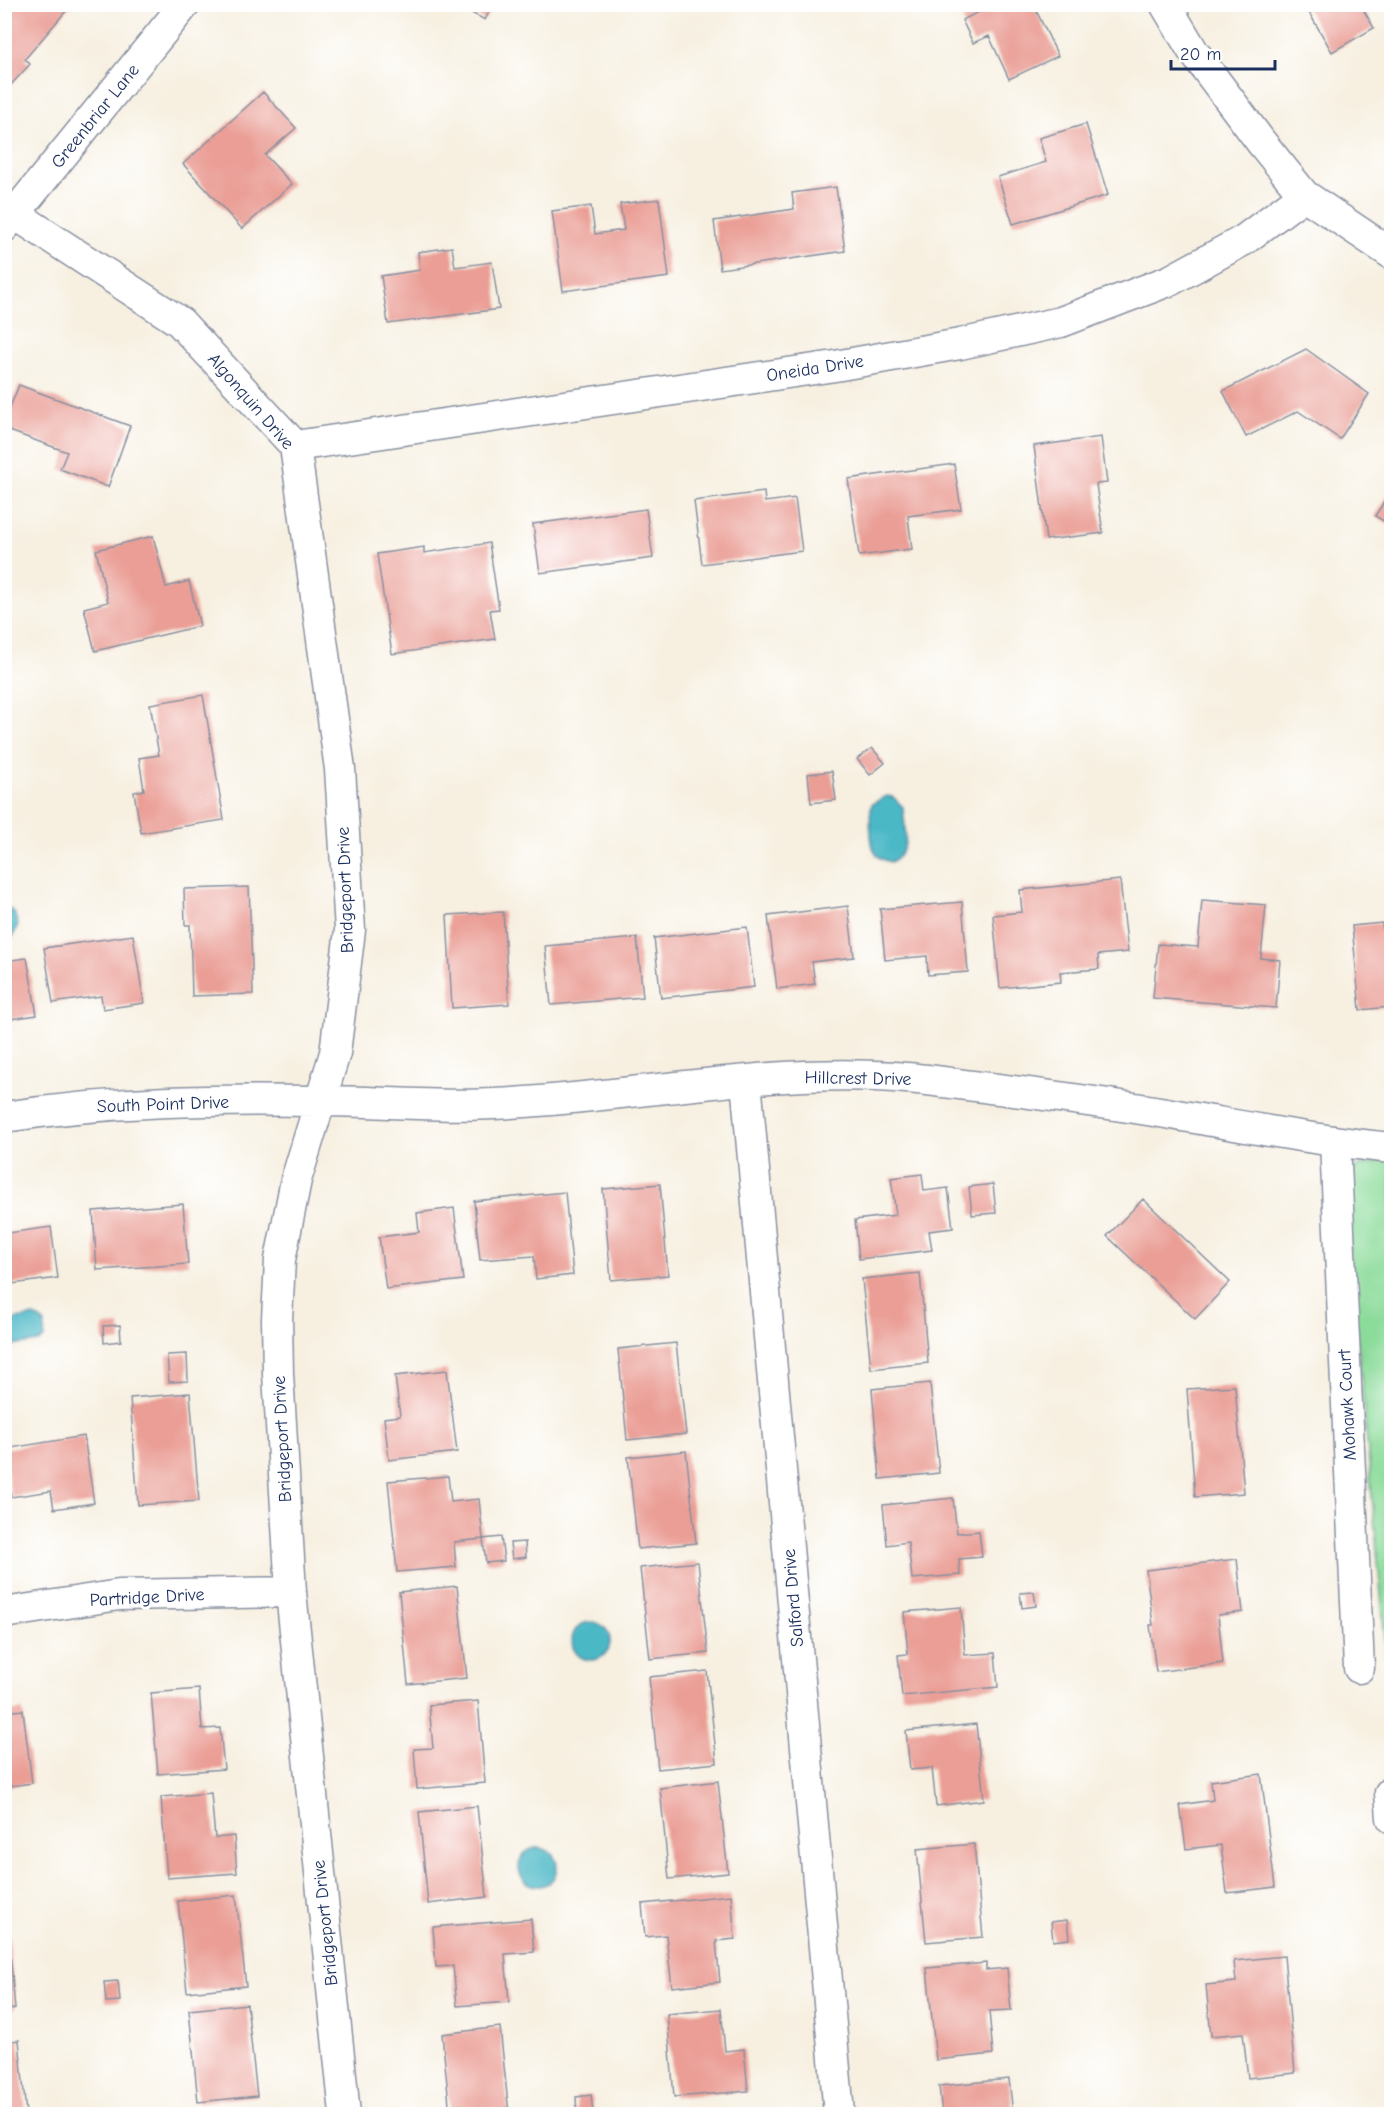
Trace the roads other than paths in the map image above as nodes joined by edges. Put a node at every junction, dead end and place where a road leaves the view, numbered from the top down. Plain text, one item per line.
1 (185, 4) edge
2 (1165, 4) edge
3 (1304, 195) junction
4 (8, 216) edge
5 (1392, 254) edge
6 (295, 446) junction
7 (340, 769) joint
8 (746, 1081) junction
9 (322, 1101) junction
10 (4, 1117) edge
11 (1335, 1143) junction
12 (1392, 1148) edge
13 (291, 1592) junction
14 (4, 1613) edge
15 (1359, 1668) dead end
16 (345, 2115) edge
17 (839, 2115) edge

1 - 4 street, Greenbriar Lane
2 - 3 street
3 - 5 street
3 - 6 street, Oneida Drive
4 - 6 street, Algonquin Drive
6 - 7 street, Algonquin Drive
7 - 9 street, Bridgeport Drive
8 - 9 street, Hillcrest Drive
8 - 11 street, Hillcrest Drive
8 - 17 street, Salford Drive
9 - 10 street, South Point Drive
9 - 13 street, Bridgeport Drive
11 - 12 street, Hillcrest Drive
11 - 15 street, Mohawk Court
13 - 14 street, Partridge Drive
13 - 16 street, Bridgeport Drive

